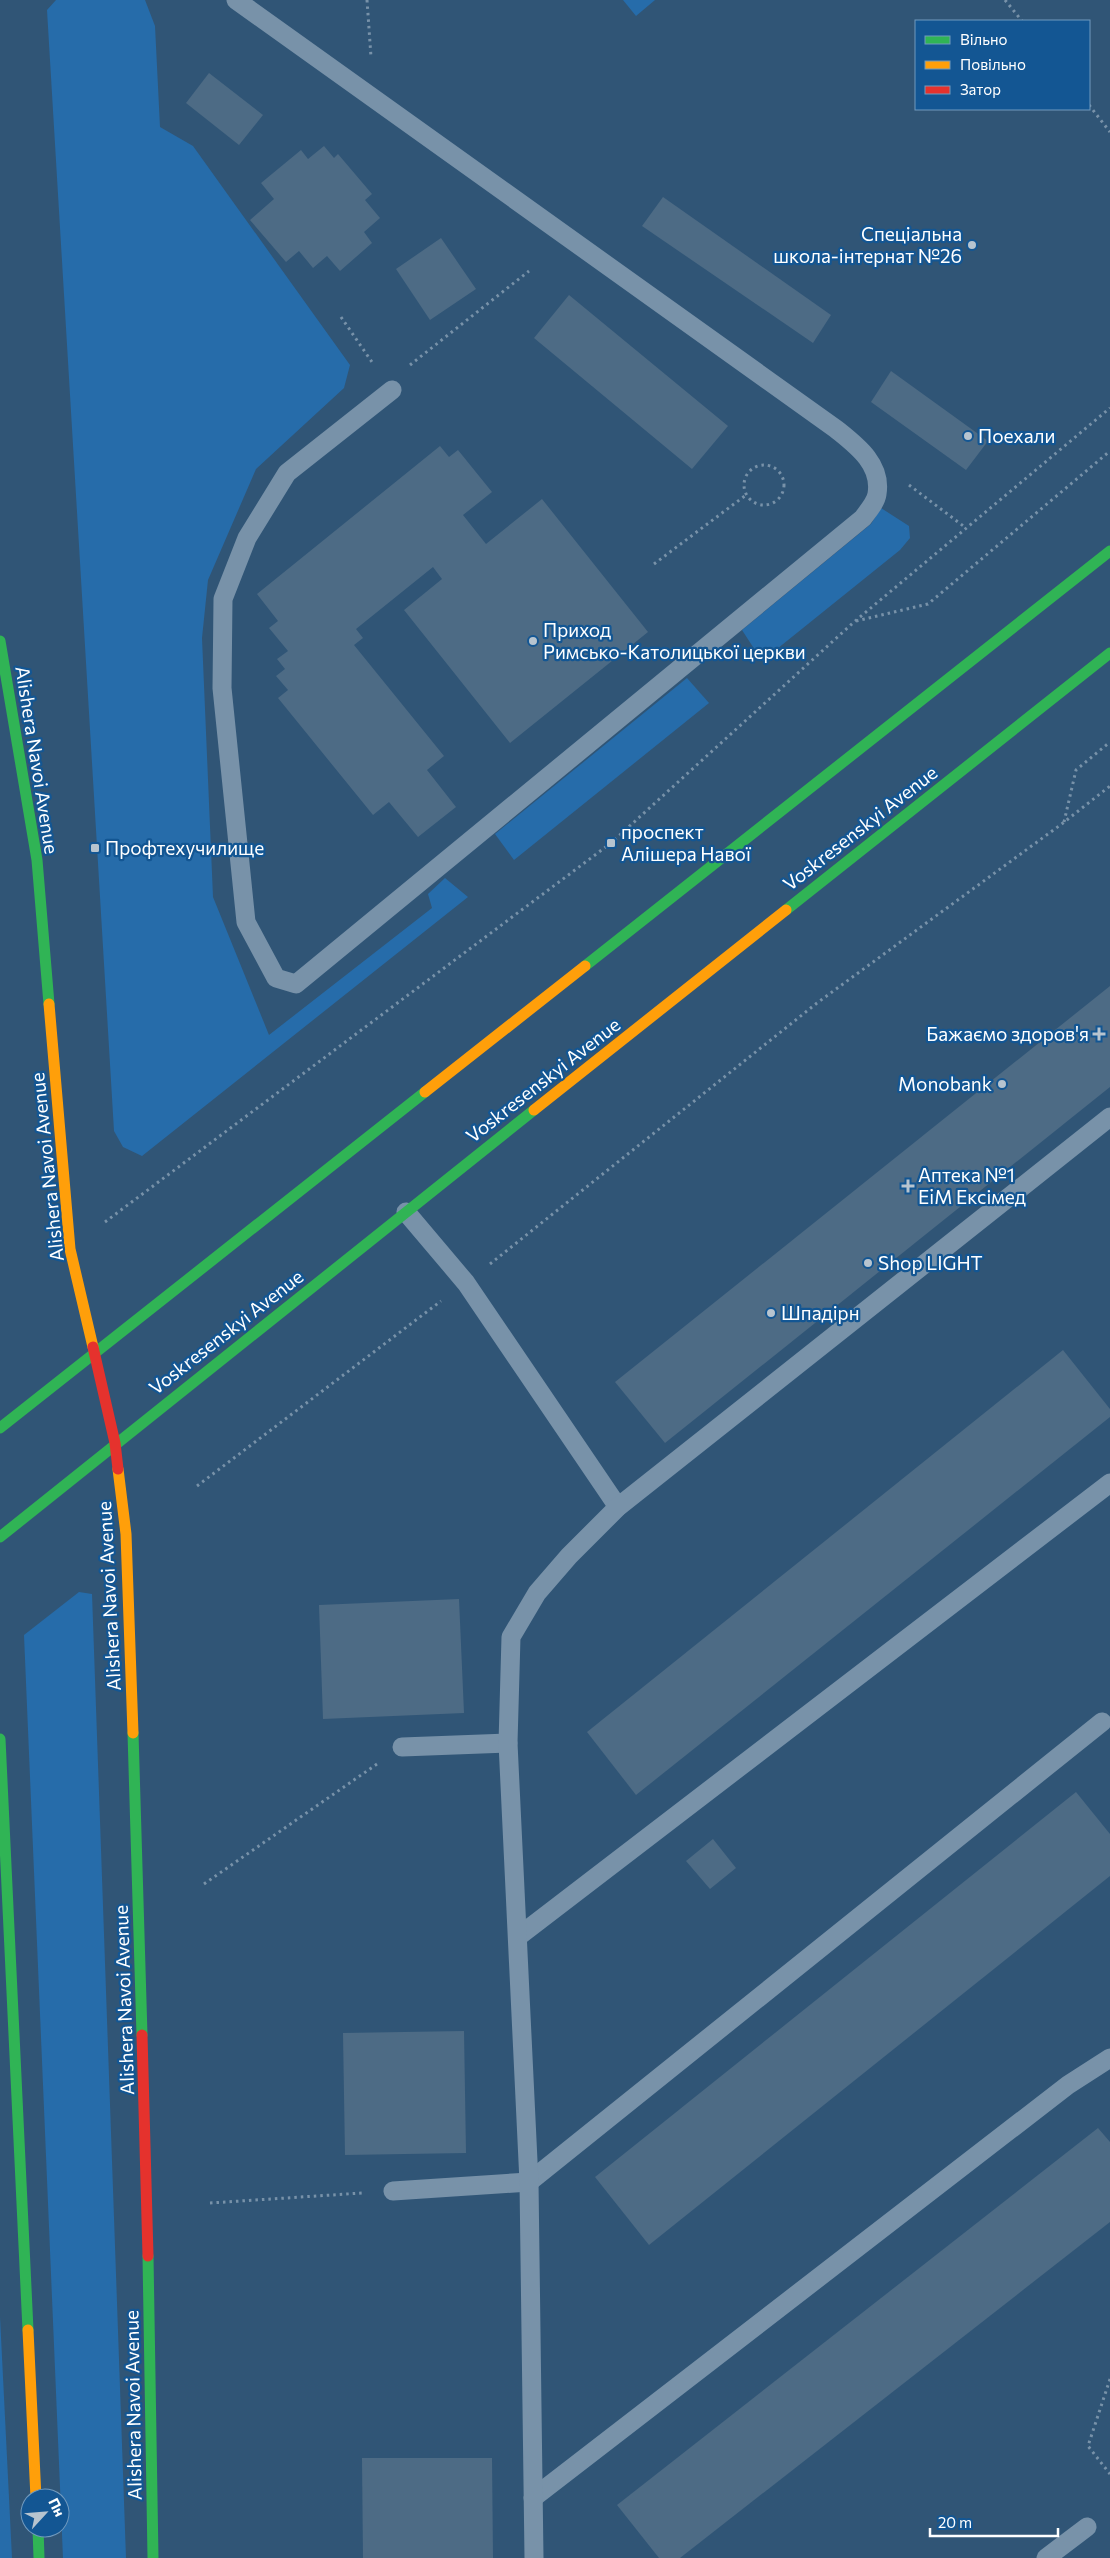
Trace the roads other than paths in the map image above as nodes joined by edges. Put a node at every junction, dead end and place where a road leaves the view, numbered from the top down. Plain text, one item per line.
1 (236, 0) edge
2 (392, 390) road end
3 (1110, 551) edge
4 (0, 641) edge
5 (1110, 653) edge
6 (1110, 1117) edge
7 (406, 1212) junction
8 (94, 1354) junction
9 (0, 1428) edge
10 (115, 1443) junction
11 (1110, 1483) edge
12 (618, 1507) junction
13 (0, 1537) edge
14 (1102, 1722) dead end
15 (0, 1739) edge
16 (508, 1743) junction
17 (402, 1747) road end
18 (519, 1936) junction
19 (1110, 2058) edge
20 (529, 2182) junction
21 (393, 2191) road end
22 (36, 2488) edge
23 (533, 2498) junction
24 (1087, 2527) dead end
25 (38, 2538) edge
26 (39, 2558) edge
27 (153, 2558) edge
28 (534, 2558) edge
29 (1046, 2558) edge

1 - 2 lane
3 - 8 main road
4 - 8 main road, Alishera Navoi Avenue
5 - 7 main road, Voskresenskyi Avenue
6 - 12 lane
7 - 10 main road, Voskresenskyi Avenue
7 - 12 lane
8 - 9 main road
8 - 10 main road, Alishera Navoi Avenue
10 - 13 main road, Voskresenskyi Avenue
10 - 27 main road, Alishera Navoi Avenue
11 - 18 lane
12 - 16 lane
14 - 20 lane
15 - 22 main road
16 - 17 lane
16 - 18 lane
18 - 20 lane
19 - 23 lane
20 - 21 lane
20 - 23 lane
23 - 28 lane
24 - 29 lane
25 - 26 main road

